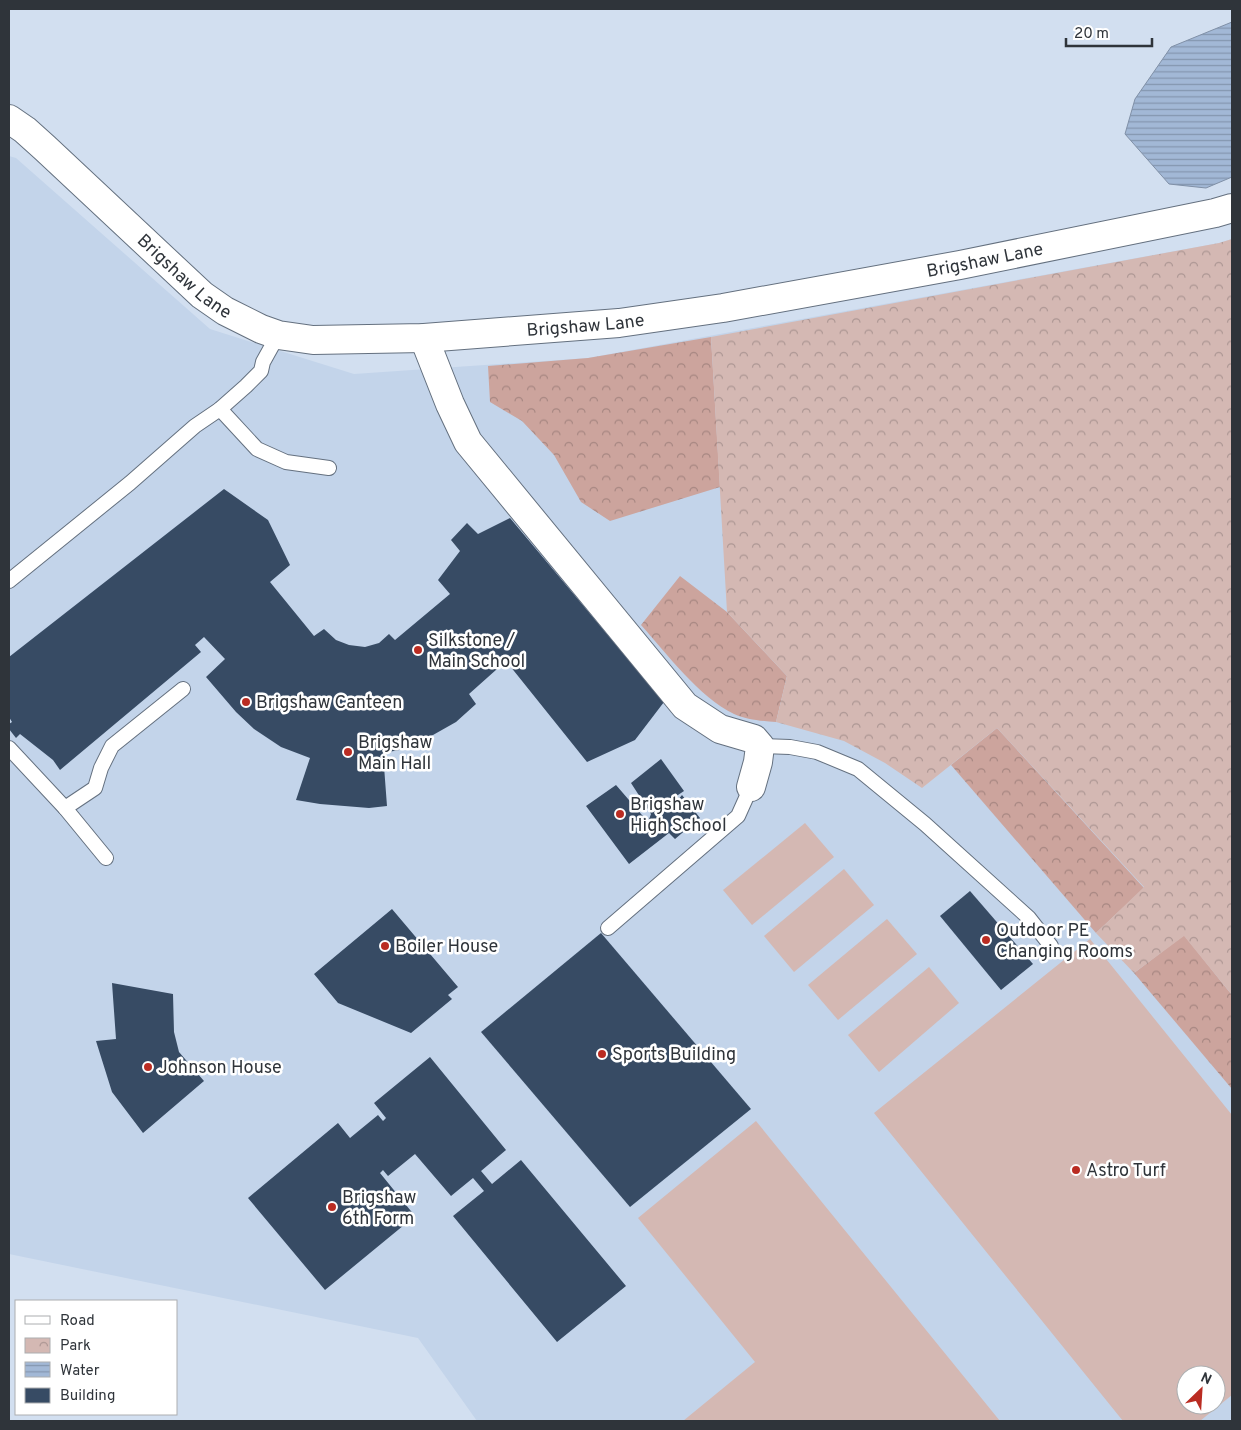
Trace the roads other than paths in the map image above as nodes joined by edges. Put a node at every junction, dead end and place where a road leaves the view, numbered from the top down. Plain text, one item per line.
1 (9, 119) edge
2 (1232, 208) edge
3 (278, 335) junction
4 (424, 338) junction
5 (220, 409) junction
6 (329, 468) dead end
7 (9, 581) edge
8 (183, 690) dead end
9 (760, 746) junction
10 (9, 748) edge
11 (751, 787) joint
12 (65, 808) junction
13 (106, 858) dead end
14 (608, 928) dead end
15 (1051, 946) dead end

1 - 3 street, Brigshaw Lane
2 - 4 street, Brigshaw Lane
3 - 4 street, Brigshaw Lane
3 - 5 lane
4 - 9 street
5 - 6 lane
5 - 7 lane
8 - 12 lane
9 - 11 street
9 - 15 lane
10 - 12 lane
11 - 14 lane
12 - 13 lane

